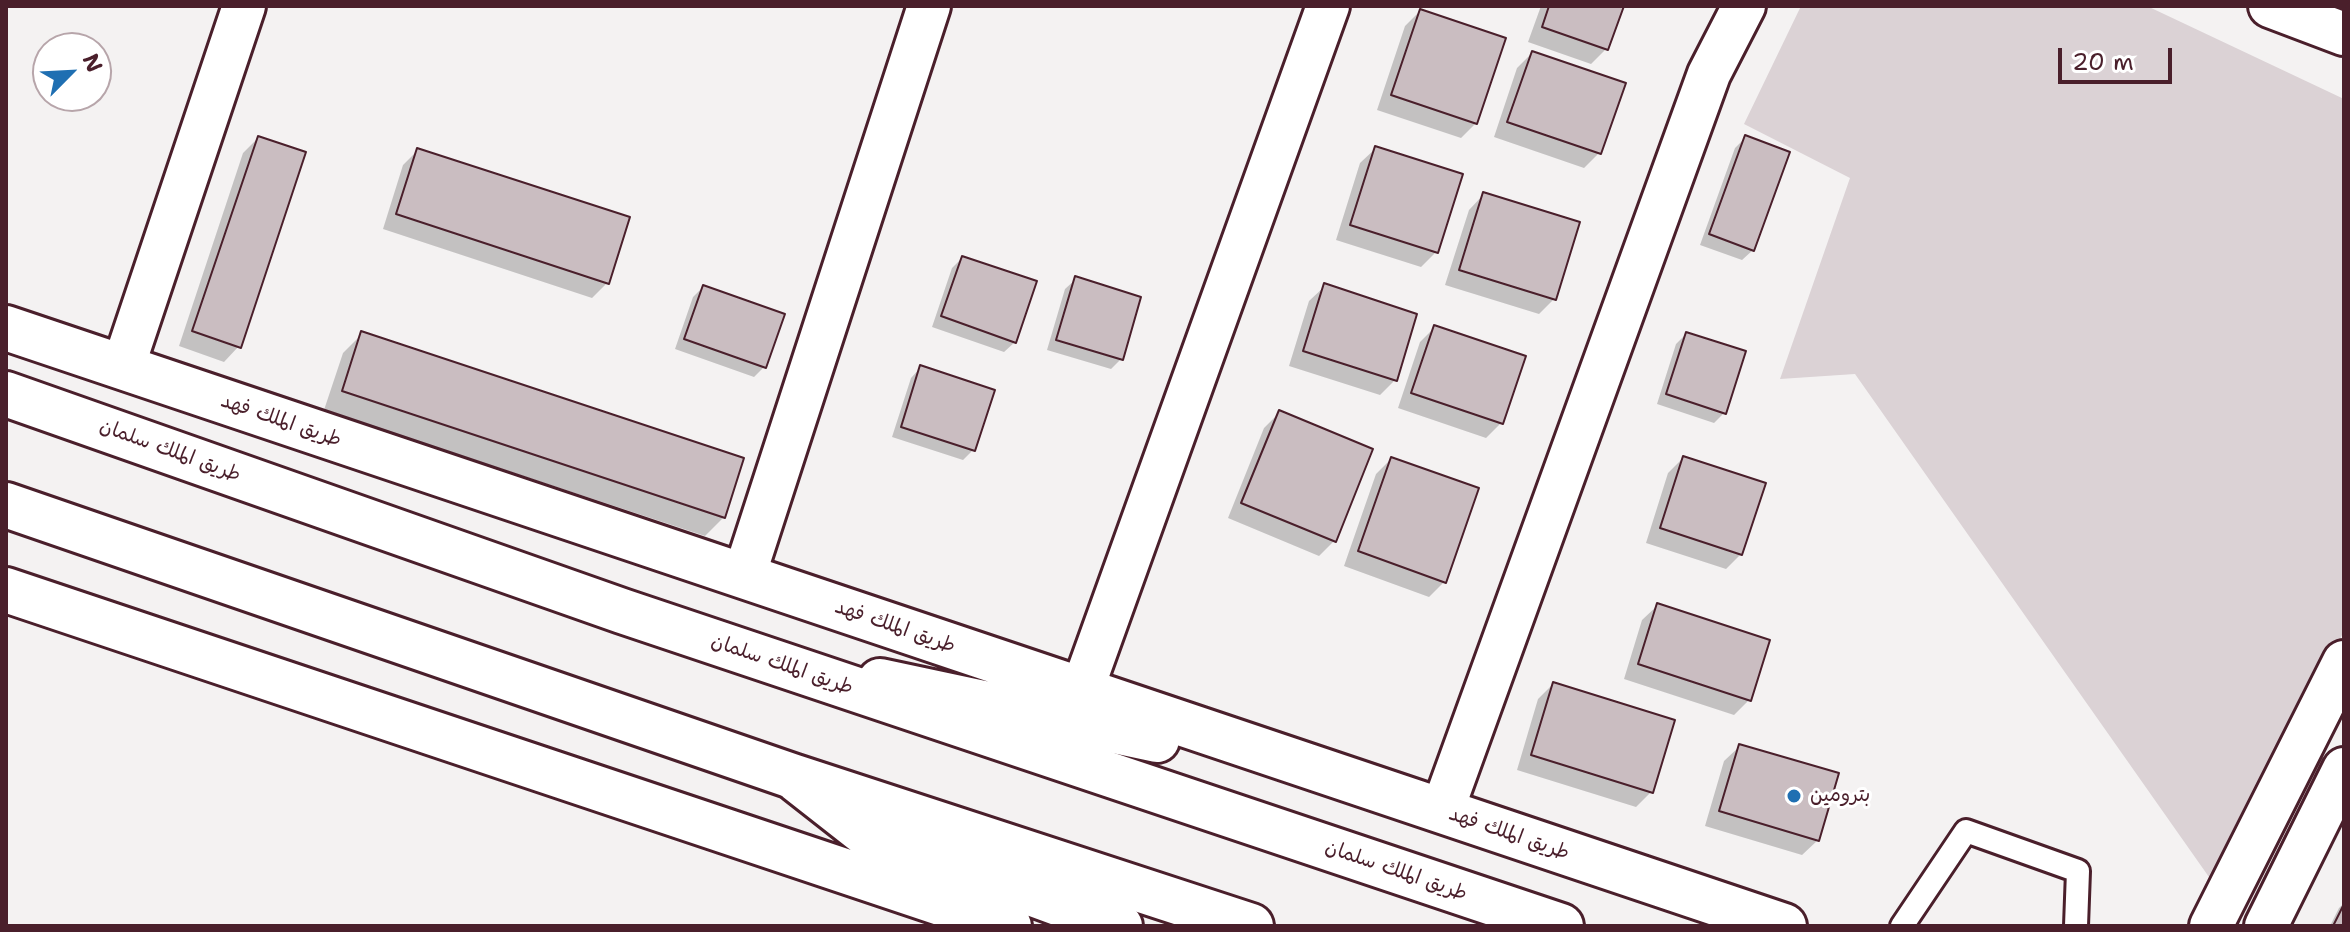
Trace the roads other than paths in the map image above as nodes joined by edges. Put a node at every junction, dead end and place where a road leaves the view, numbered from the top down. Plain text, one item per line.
1 (244, 6) edge
2 (929, 6) edge
3 (1328, 6) edge
4 (1744, 6) edge
5 (2270, 6) edge
6 (2329, 21) edge
7 (6, 328) edge
8 (123, 367) junction
9 (6, 394) edge
10 (6, 505) edge
11 (744, 576) junction
12 (6, 590) edge
13 (743, 652) junction
14 (2344, 662) edge
15 (1082, 690) junction
16 (1278, 756) junction
17 (2344, 769) edge
18 (792, 776) junction
19 (1442, 811) junction
20 (1009, 926) edge
21 (1120, 926) edge
22 (1251, 926) edge
23 (1561, 926) edge
24 (1784, 926) edge
25 (1902, 926) edge
26 (2076, 926) edge
27 (2211, 926) edge
28 (2266, 926) edge

1 - 8 street
2 - 11 street
3 - 15 street
4 - 19 street
5 - 6 street
7 - 8 main road, طريق الملك فهد
8 - 11 main road, طريق الملك فهد
9 - 13 main road, طريق الملك سلمان
10 - 18 main road
11 - 15 main road, طريق الملك فهد
12 - 20 main road
13 - 16 main road
13 - 23 main road, طريق الملك سلمان
14 - 27 street
15 - 16 main road, طريق الملك فهد
16 - 19 main road, طريق الملك فهد
17 - 28 street
18 - 21 main road
18 - 22 main road
19 - 24 main road, طريق الملك فهد
25 - 26 lane

